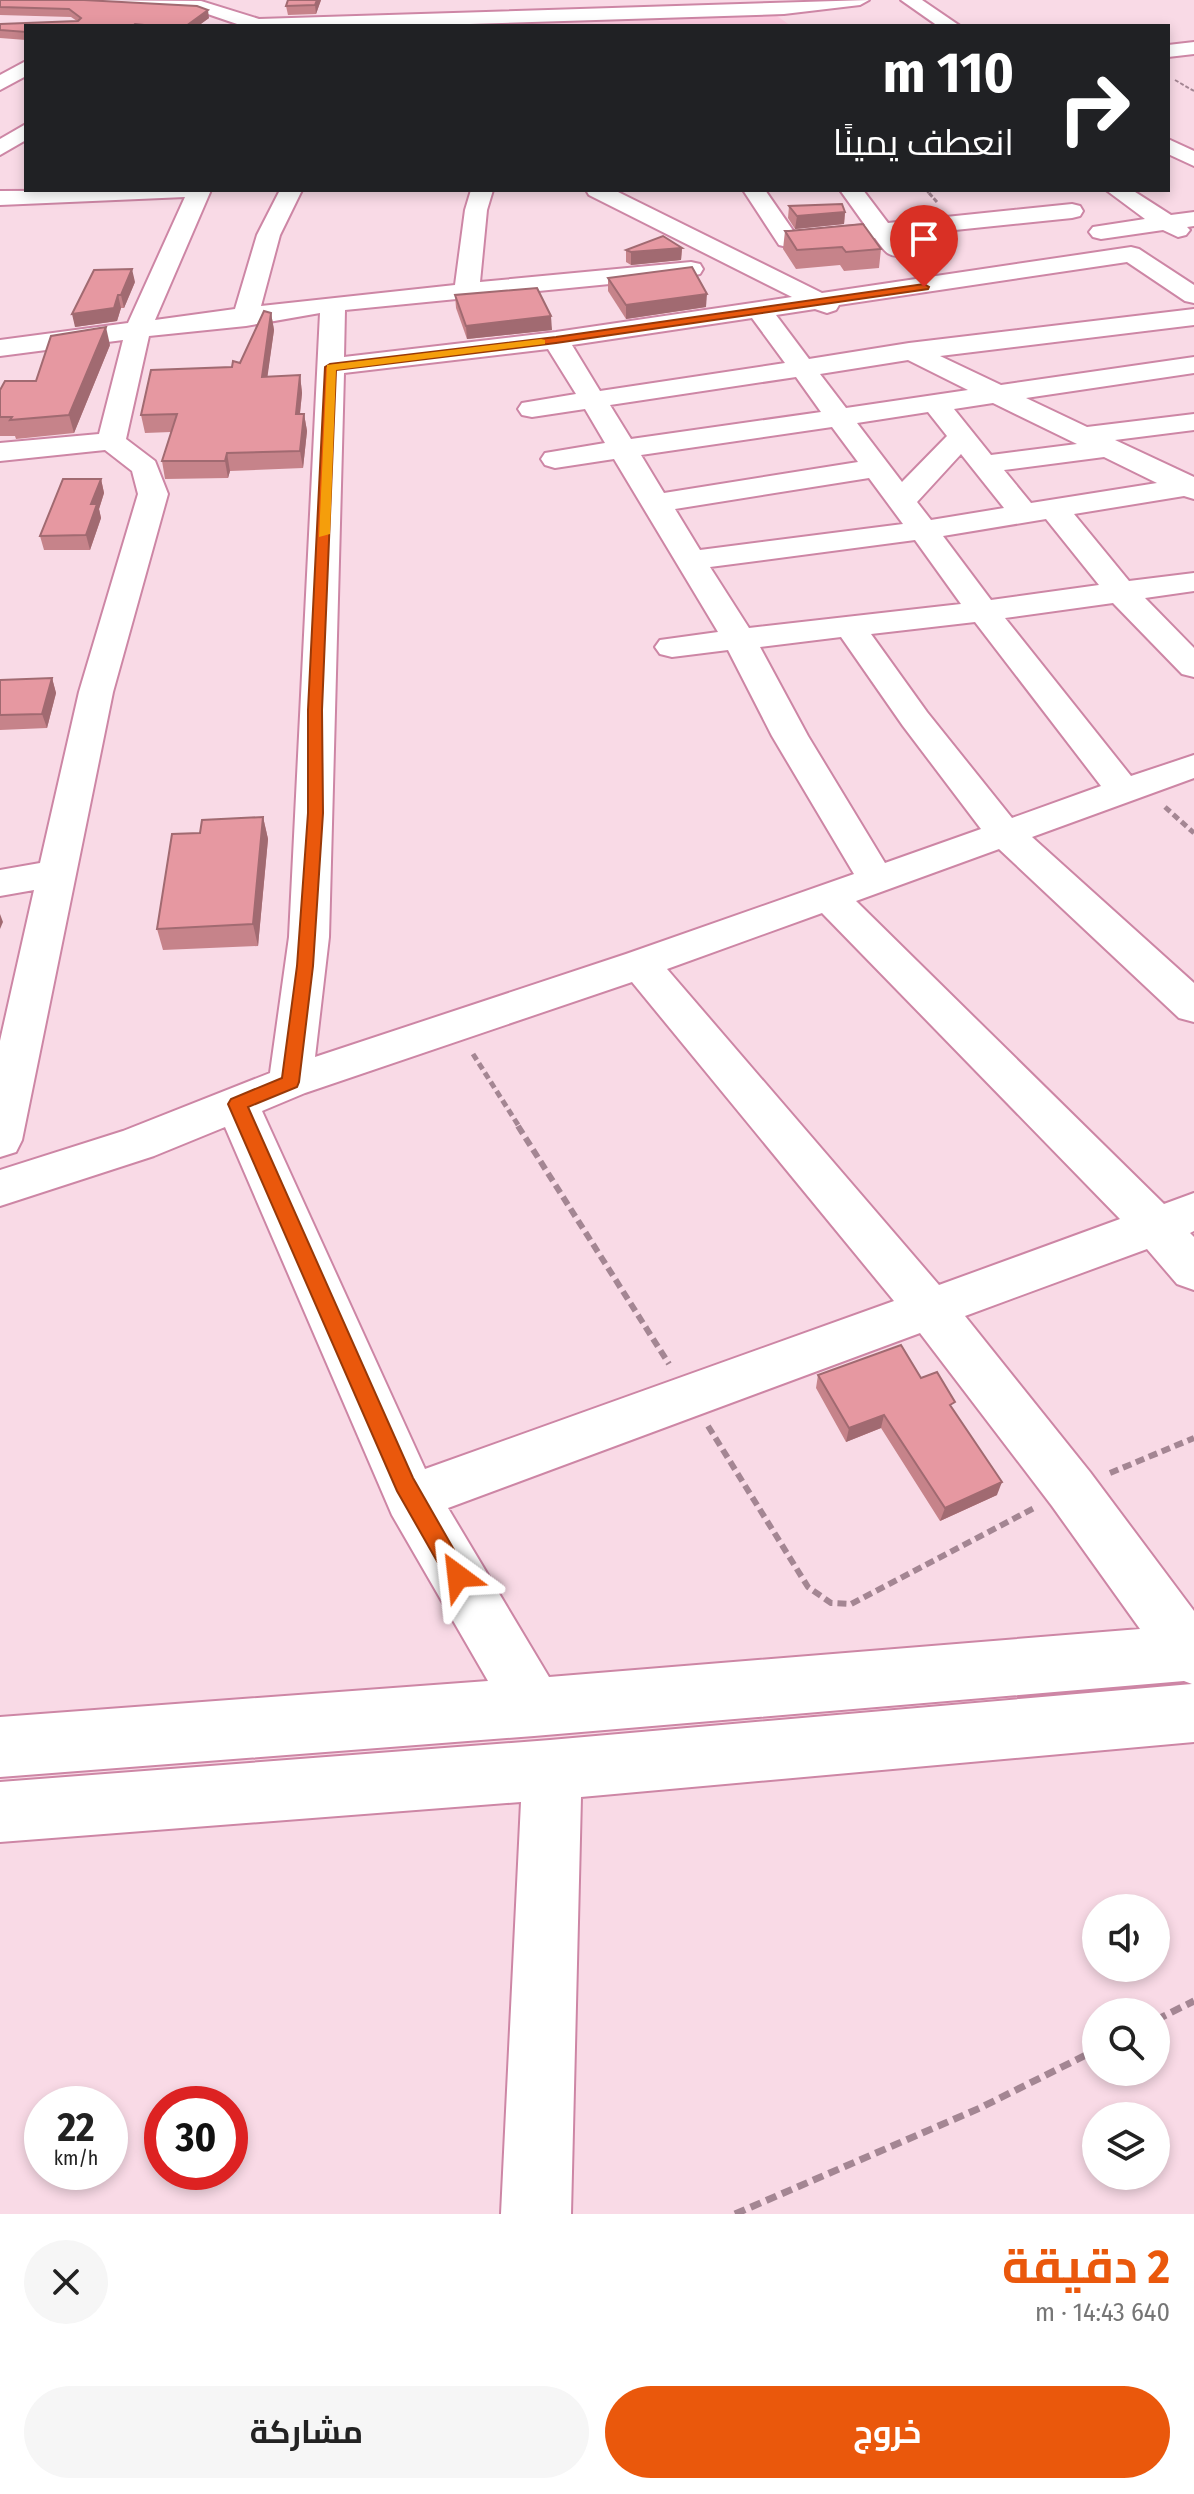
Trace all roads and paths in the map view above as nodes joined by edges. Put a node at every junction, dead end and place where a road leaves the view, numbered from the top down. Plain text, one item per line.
1 (86, 0) edge
2 (332, 0) edge
3 (410, 0) edge
4 (910, 0) edge
5 (206, 3) edge
6 (868, 3) edge
7 (777, 5) edge
8 (174, 24) edge
9 (257, 24) edge
10 (323, 24) joint
11 (415, 24) edge
12 (806, 24) edge
13 (948, 24) edge
14 (1194, 48) edge
15 (1170, 51) edge
16 (22, 58) edge
17 (1175, 80) dead end
18 (0, 84) edge
19 (1194, 91) edge
20 (18, 134) edge
21 (1170, 146) edge
22 (0, 149) edge
23 (1194, 160) edge
24 (150, 192) edge
25 (199, 192) edge
26 (290, 192) edge
27 (481, 192) edge
28 (601, 192) edge
29 (755, 192) edge
30 (852, 192) edge
31 (1046, 192) edge
32 (1120, 192) edge
33 (0, 198) edge
34 (1072, 211) junction
35 (1194, 219) edge
36 (1168, 223) junction
37 (881, 230) junction
38 (1101, 232) junction
39 (1194, 240) edge
40 (1131, 254) junction
41 (746, 264) junction
42 (988, 278) junction
43 (1169, 279) junction
44 (1137, 282) dead end
45 (924, 287) junction
46 (252, 290) junction
47 (220, 291) dead end
48 (467, 291) junction
49 (156, 292) junction
50 (188, 292) dead end
51 (1194, 296) edge
52 (1010, 297) dead end
53 (821, 302) junction
54 (333, 304) junction
55 (760, 311) junction
56 (1031, 315) dead end
57 (1194, 317) edge
58 (246, 318) junction
59 (138, 329) junction
60 (1052, 334) junction
61 (556, 340) junction
62 (688, 343) junction
63 (0, 348) edge
64 (911, 352) junction
65 (1194, 365) edge
66 (330, 367) junction
67 (803, 368) junction
68 (1102, 377) junction
69 (713, 381) junction
70 (997, 394) junction
71 (591, 399) junction
72 (935, 403) junction
73 (532, 409) dead end
74 (840, 418) junction
75 (1194, 422) edge
76 (963, 435) junction
77 (111, 441) junction
78 (1096, 442) junction
79 (622, 451) junction
80 (0, 452) edge
81 (555, 459) dead end
82 (986, 464) junction
83 (878, 468) junction
84 (1192, 487) edge
85 (902, 500) junction
86 (658, 503) junction
87 (1039, 512) junction
88 (923, 530) junction
89 (691, 560) junction
90 (1194, 582) edge
91 (1122, 593) junction
92 (983, 611) junction
93 (850, 627) junction
94 (739, 639) junction
95 (672, 647) dead end
96 (1194, 667) edge
97 (1194, 766) edge
98 (1123, 790) junction
99 (1004, 833) junction
100 (57, 873) junction
101 (876, 879) junction
102 (0, 883) edge
103 (828, 896) junction
104 (640, 964) junction
105 (1194, 1007) edge
106 (290, 1082) junction
107 (237, 1104) junction
108 (0, 1140) edge
109 (0, 1188) edge
110 (1175, 1219) edge
111 (1194, 1270) edge
112 (931, 1310) junction
113 (411, 1498) junction
114 (1193, 1653) edge
115 (534, 1707) junction
116 (1194, 1713) edge
117 (0, 1747) edge
118 (550, 1770) junction
119 (0, 1812) edge
120 (1194, 2001) edge
121 (1170, 2013) edge
122 (1082, 2057) edge
123 (536, 2214) edge
124 (735, 2214) edge

1 - 5 street
2 - 10 street
3 - 11 street
4 - 13 street
5 - 8 street
5 - 9 street
6 - 7 street
7 - 11 street
7 - 12 street
10 - 11 street
14 - 15 street
16 - 18 street
17 - 19 path
20 - 22 street
21 - 23 street
24 - 33 street
25 - 49 street
26 - 46 street
27 - 48 street
28 - 41 street
29 - 37 street
30 - 37 street
31 - 34 street
32 - 36 street
34 - 37 street
34 - 38 street
35 - 36 street
36 - 38 street
36 - 39 street
37 - 45 street
38 - 40 street
40 - 42 street
40 - 43 street
41 - 48 street
41 - 53 street
42 - 45 street
42 - 52 street
43 - 44 street
43 - 51 street
45 - 53 street
46 - 47 street
46 - 58 street
48 - 54 street
49 - 50 street
49 - 59 street
53 - 55 street
53 - 64 street
54 - 58 street
54 - 66 street
55 - 62 street
55 - 67 street
56 - 60 street
57 - 60 street
58 - 59 street
59 - 63 street
59 - 77 street
60 - 64 street
60 - 68 street
61 - 62 street
61 - 66 street
61 - 71 street
62 - 69 street
64 - 67 street
64 - 70 street
65 - 68 street
66 - 106 street
67 - 69 street
67 - 74 street
68 - 70 street
69 - 71 street
70 - 72 street
70 - 78 street
71 - 73 street
71 - 79 street
72 - 74 street
72 - 76 street
74 - 79 street
74 - 83 street
75 - 78 street
76 - 82 street
76 - 85 street
77 - 80 street
77 - 100 street
78 - 82 street
78 - 84 street
79 - 81 street
79 - 86 street
82 - 87 street
83 - 85 street
83 - 86 street
84 - 87 street
85 - 88 street
86 - 89 street
87 - 88 street
87 - 91 street
88 - 89 street
88 - 92 street
89 - 94 street
90 - 91 street
91 - 92 street
91 - 96 street
92 - 93 street
92 - 98 street
93 - 94 street
93 - 99 street
94 - 95 street
94 - 101 street
97 - 98 street
98 - 99 street
99 - 101 street
99 - 105 street
100 - 102 street
100 - 108 street
101 - 103 street
103 - 104 street
103 - 110 street
104 - 106 street
104 - 112 street
106 - 107 street
107 - 109 street
107 - 113 street
110 - 111 street
110 - 112 street
112 - 113 street
112 - 114 street
113 - 115 street
114 - 115 street
115 - 117 street
116 - 118 street
118 - 119 street
118 - 123 street
120 - 121 path
122 - 124 path

